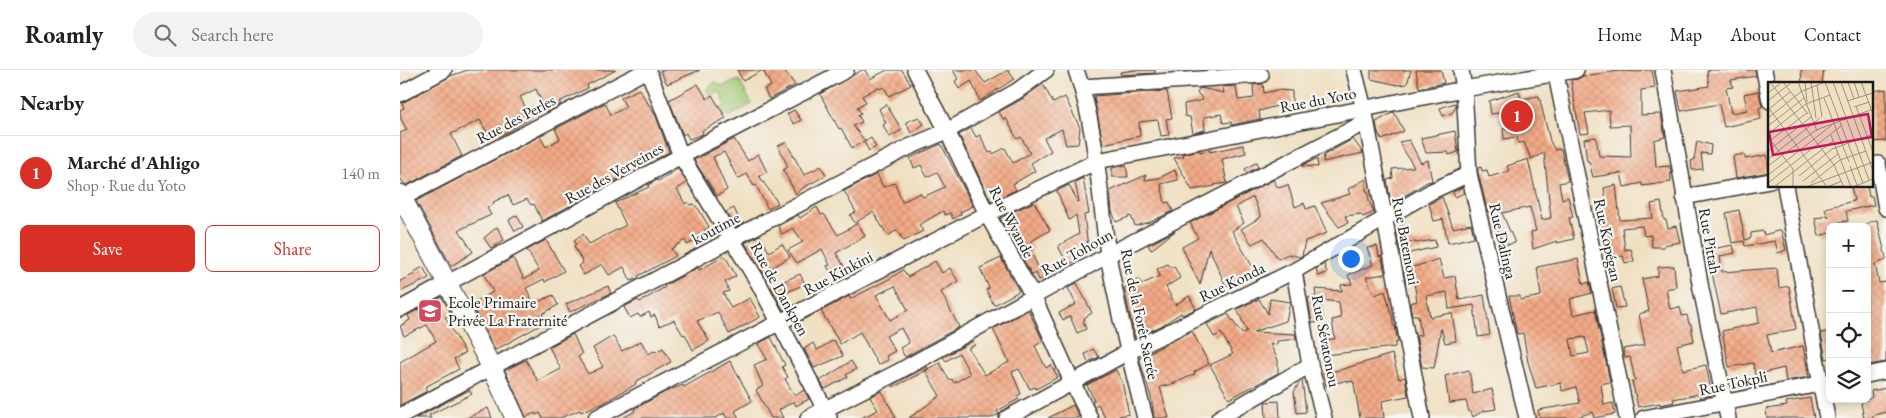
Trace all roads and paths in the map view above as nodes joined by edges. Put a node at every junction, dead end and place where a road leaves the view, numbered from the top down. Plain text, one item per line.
1 (444, 70) edge
2 (648, 70) edge
3 (846, 70) edge
4 (915, 70) edge
5 (1046, 70) edge
6 (1076, 70) edge
7 (1354, 70) edge
8 (1460, 70) edge
9 (1576, 70) edge
10 (1663, 70) edge
11 (1764, 70) edge
12 (1556, 72) edge
13 (1261, 75) dead end
14 (1083, 87) junction
15 (1464, 89) junction
16 (1768, 90) edge
17 (400, 94) edge
18 (1365, 115) junction
19 (947, 131) junction
20 (681, 156) junction
21 (1097, 161) junction
22 (1879, 164) edge
23 (1469, 174) junction
24 (1768, 181) edge
25 (1784, 188) edge
26 (401, 197) edge
27 (1684, 197) junction
28 (1886, 208) edge
29 (987, 214) junction
30 (1384, 220) junction
31 (732, 239) junction
32 (1108, 254) junction
33 (1294, 271) junction
34 (448, 284) junction
35 (1033, 296) junction
36 (400, 309) edge
37 (780, 323) junction
38 (1128, 352) junction
39 (1310, 365) junction
40 (492, 368) junction
41 (1886, 371) edge
42 (1871, 374) edge
43 (1072, 382) junction
44 (1825, 383) edge
45 (1727, 411) edge
46 (827, 413) edge
47 (400, 416) edge
48 (515, 418) edge
49 (596, 418) edge
50 (808, 418) edge
51 (1007, 418) edge
52 (1090, 418) edge
53 (1145, 418) edge
54 (1219, 418) edge
55 (1324, 418) edge
56 (1422, 418) edge
57 (1527, 418) edge
58 (1627, 418) edge
59 (1644, 418) edge
60 (1827, 418) edge

1 - 17 street
2 - 20 street, Rue de Dankpen
2 - 26 street, Rue des Perles
3 - 20 street, Rue des Verveines
4 - 19 street, Rue Wyande
5 - 19 street, koutime
6 - 14 street, Rue de la Forêt Sacrée
7 - 18 street, Rue Batemoni
8 - 15 street, Rue Dalinga
9 - 12 street, Rue du Yoto
10 - 27 street, Rue Pittah
11 - 16 street
12 - 15 street, Rue du Yoto
12 - 58 street, Rue Kopégan
13 - 14 street
14 - 21 street, Rue de la Forêt Sacrée
15 - 18 street, Rue du Yoto
15 - 23 street, Rue Dalinga
18 - 21 street, Rue du Yoto
18 - 30 street, Rue Batemoni
18 - 32 street, Rue Tohoun
19 - 29 street, Rue Wyande
19 - 31 street, koutime
20 - 31 street, Rue de Dankpen
20 - 34 street, Rue des Verveines
21 - 29 street, Rue Kinkini
21 - 32 street, Rue de la Forêt Sacrée
22 - 28 street
23 - 30 street, Rue Konda
23 - 57 street, Rue Dalinga
24 - 27 street
25 - 44 street
26 - 34 main road
27 - 45 street, Rue Pittah
29 - 35 street, Rue Wyande
29 - 37 street, Rue Kinkini
30 - 33 street, Rue Konda
30 - 56 street, Rue Batemoni
31 - 37 street, Rue de Dankpen
31 - 40 street, koutime
32 - 35 street, Rue Tohoun
32 - 38 street, Rue de la Forêt Sacrée
33 - 38 street, Rue Konda
33 - 39 street, Rue Sévatonou
34 - 36 street, Rue des Verveines
34 - 40 main road
35 - 43 street, Rue Wyande
35 - 46 street, Rue Tohoun
37 - 46 street, Rue de Dankpen
37 - 49 street, Rue Kinkini
38 - 43 street, Rue Konda
38 - 53 street, Rue de la Forêt Sacrée
39 - 54 street
39 - 55 street, Rue Sévatonou
40 - 47 street, koutime
40 - 48 main road
41 - 42 street
43 - 51 street, Rue Konda
43 - 52 street, Rue Wyande
44 - 45 street, Rue Tokpli
44 - 60 street
45 - 59 street, Rue Tokpli
46 - 50 street, Rue Tohoun

